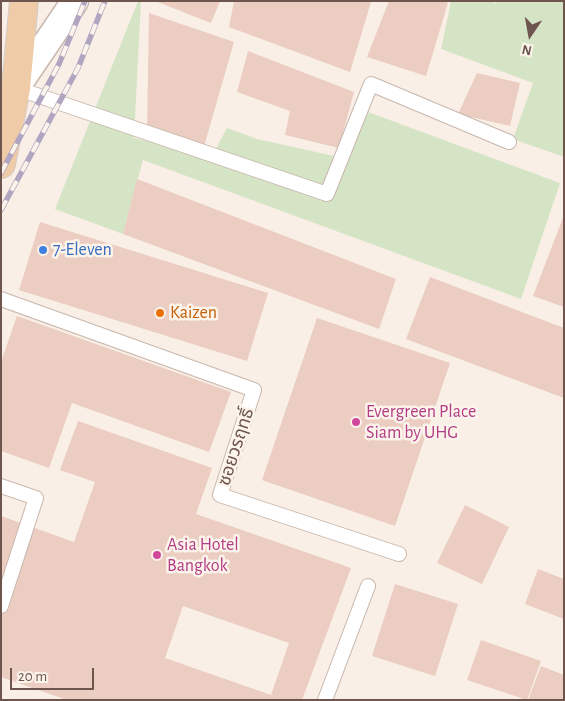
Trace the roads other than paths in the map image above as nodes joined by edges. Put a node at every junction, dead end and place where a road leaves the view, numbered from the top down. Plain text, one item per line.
1 (18, 1) edge
2 (24, 1) edge
3 (75, 1) edge
4 (1, 28) edge
5 (16, 88) junction
6 (509, 142) dead end
7 (1, 164) edge
8 (1, 299) edge
9 (1, 486) edge
10 (399, 554) dead end
11 (368, 586) dead end
12 (1, 606) edge
13 (325, 700) edge

1 - 4 main road
2 - 5 main road
3 - 5 street
5 - 6 lane
5 - 7 main road
8 - 10 lane, ซอยวรฤทธิ์
9 - 12 lane
11 - 13 lane

